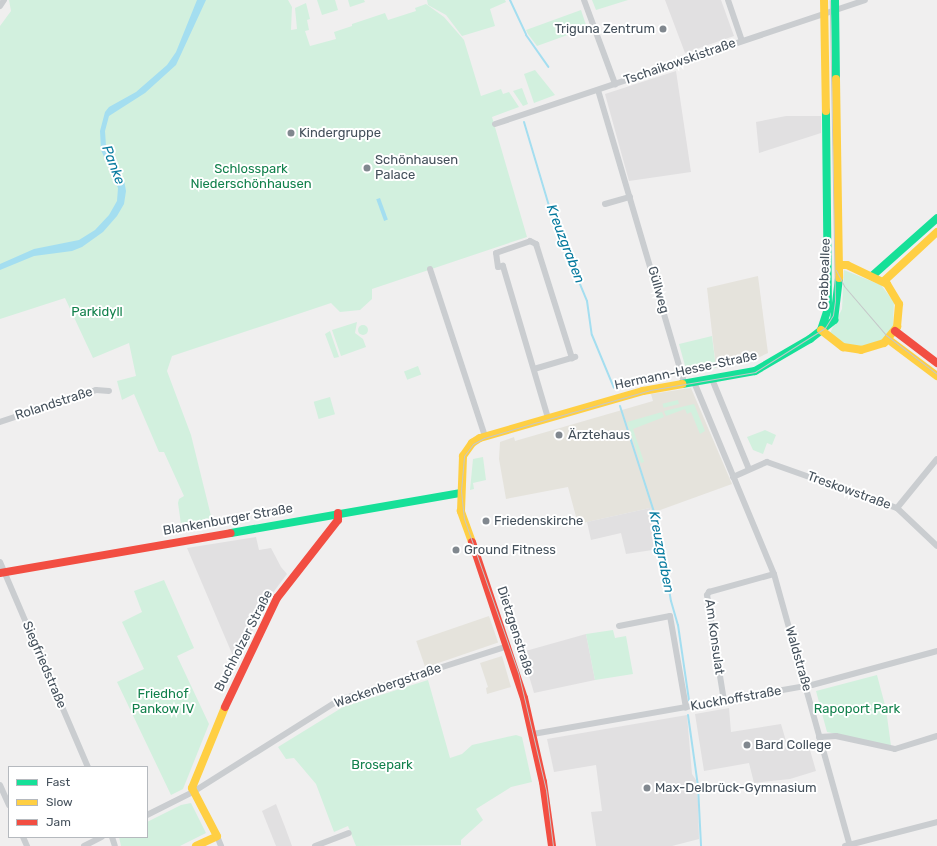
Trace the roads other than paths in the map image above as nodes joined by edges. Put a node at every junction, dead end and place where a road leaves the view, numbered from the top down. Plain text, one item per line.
1 (4, 0) edge
2 (584, 0) edge
3 (728, 0) edge
4 (824, 0) edge
5 (835, 0) edge
6 (865, 0) edge
7 (0, 6) edge
8 (835, 10) junction
9 (825, 13) junction
10 (742, 41) junction
11 (615, 84) junction
12 (598, 90) junction
13 (495, 124) dead end
14 (630, 197) junction
15 (605, 204) dead end
16 (937, 218) edge
17 (937, 232) edge
18 (839, 265) junction
19 (828, 266) junction
20 (430, 270) dead end
21 (872, 276) junction
22 (884, 281) junction
23 (821, 330) junction
24 (895, 332) junction
25 (888, 340) junction
26 (937, 363) edge
27 (534, 369) junction
28 (937, 376) edge
29 (712, 378) junction
30 (694, 382) junction
31 (684, 383) junction
32 (109, 391) dead end
33 (548, 418) junction
34 (0, 422) edge
35 (487, 436) junction
36 (937, 459) edge
37 (749, 469) junction
38 (733, 477) junction
39 (460, 493) junction
40 (897, 508) junction
41 (338, 513) junction
42 (937, 546) edge
43 (0, 562) edge
44 (2, 572) edge
45 (774, 574) junction
46 (619, 626) dead end
47 (508, 646) junction
48 (937, 651) edge
49 (805, 687) junction
50 (724, 701) junction
51 (686, 708) junction
52 (533, 734) junction
53 (819, 736) junction
54 (937, 736) edge
55 (88, 766) edge
56 (0, 784) edge
57 (193, 792) junction
58 (8, 803) edge
59 (148, 814) edge
60 (937, 822) edge
61 (349, 833) dead end
62 (217, 836) junction
63 (100, 838) edge
64 (84, 846) edge
65 (196, 846) edge
66 (221, 846) edge
67 (316, 846) edge
68 (552, 846) edge
69 (848, 846) edge

1 - 7 street
2 - 11 street
3 - 10 street
4 - 9 main road, Grabbeallee
5 - 8 main road, Grabbeallee
6 - 8 street, Tschaikowskistraße
8 - 9 street, Tschaikowskistraße
8 - 18 main road, Grabbeallee
9 - 10 street, Tschaikowskistraße
9 - 19 main road, Grabbeallee
10 - 11 street, Tschaikowskistraße
11 - 12 street, Tschaikowskistraße
12 - 13 street, Tschaikowskistraße
12 - 14 street, Güllweg
14 - 15 street
14 - 31 street, Güllweg
16 - 21 main road
17 - 22 main road
18 - 19 main road
18 - 21 main road
18 - 23 main road, Grabbeallee
19 - 23 main road, Grabbeallee
20 - 35 street
21 - 22 main road
22 - 24 main road
23 - 25 main road
23 - 29 main road, Hermann-Hesse-Straße
24 - 25 main road
24 - 26 main road
25 - 28 main road
27 - 27 street
27 - 33 street
29 - 30 main road, Hermann-Hesse-Straße
29 - 37 street
30 - 31 main road, Hermann-Hesse-Straße
30 - 38 street, Waldstraße
31 - 33 main road, Hermann-Hesse-Straße
32 - 34 street, Rolandstraße
33 - 35 main road, Hermann-Hesse-Straße
35 - 39 main road, Dietzgenstraße
36 - 40 street
37 - 38 street
37 - 40 street, Treskowstraße
38 - 45 street, Waldstraße
39 - 41 main road, Blankenburger Straße
39 - 47 main road, Dietzgenstraße
40 - 42 street, Treskowstraße
41 - 44 main road, Blankenburger Straße
41 - 57 main road, Buchholzer Straße
43 - 44 street, Siegfriedstraße
44 - 55 street, Siegfriedstraße
45 - 49 street, Waldstraße
45 - 50 street, Am Konsulat
46 - 51 street
47 - 52 main road, Dietzgenstraße
47 - 57 street, Wackenbergstraße
48 - 49 street, Kuckhoffstraße
49 - 50 street, Kuckhoffstraße
49 - 53 street, Waldstraße
50 - 51 street, Kuckhoffstraße
51 - 52 street, Kuckhoffstraße
52 - 68 main road, Dietzgenstraße
53 - 54 street
53 - 69 street, Waldstraße
56 - 58 street
57 - 59 street, Wackenbergstraße
57 - 62 main road
60 - 69 street
61 - 67 street
62 - 65 main road
62 - 66 street
63 - 64 street

